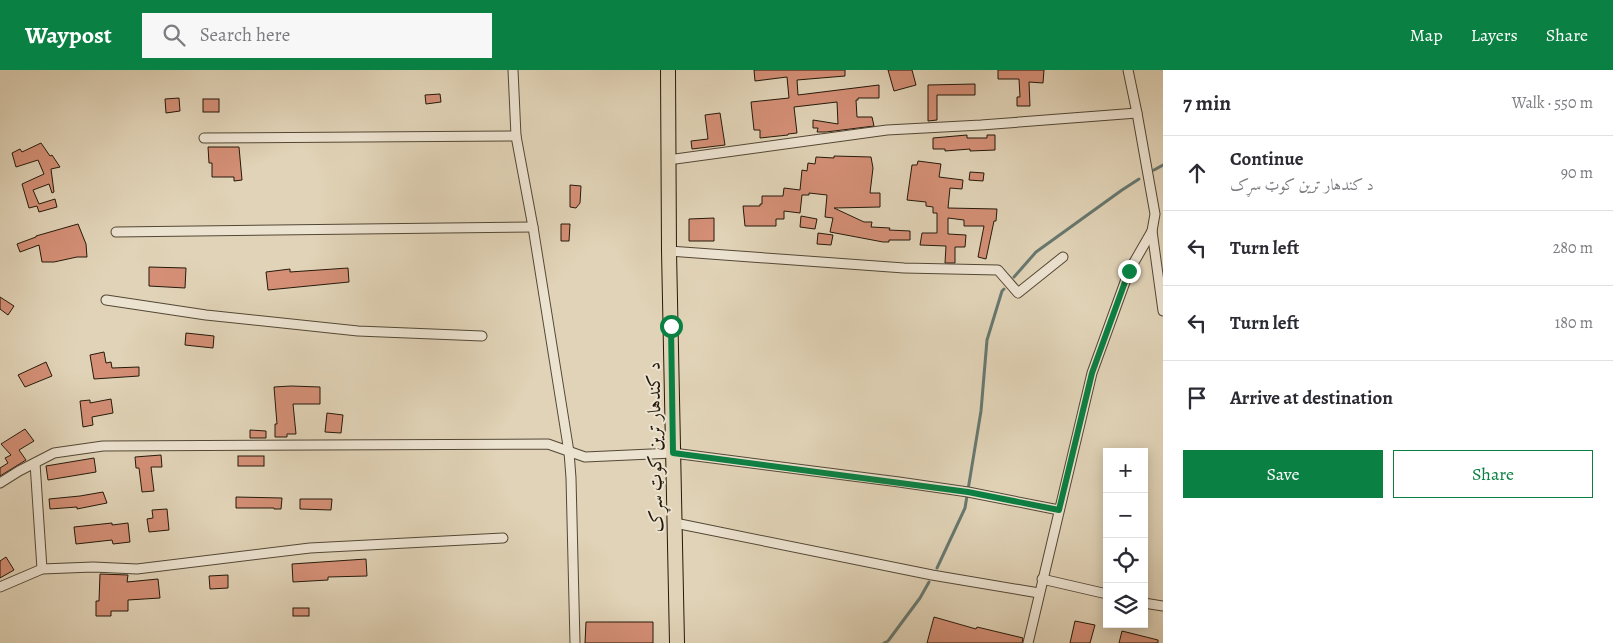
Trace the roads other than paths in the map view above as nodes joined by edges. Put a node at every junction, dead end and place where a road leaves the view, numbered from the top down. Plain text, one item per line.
1 (513, 70) edge
2 (668, 70) edge
3 (1128, 70) edge
4 (1137, 113) junction
5 (516, 136) junction
6 (204, 138) dead end
7 (668, 160) junction
8 (1163, 206) edge
9 (1155, 214) junction
10 (533, 227) junction
11 (1152, 231) junction
12 (116, 232) dead end
13 (669, 251) junction
14 (1063, 257) dead end
15 (106, 300) dead end
16 (1163, 311) edge
17 (482, 336) dead end
18 (569, 452) junction
19 (673, 453) junction
20 (35, 463) junction
21 (0, 483) edge
22 (1059, 510) junction
23 (675, 523) junction
24 (503, 538) dead end
25 (42, 569) junction
26 (1042, 579) junction
27 (0, 587) edge
28 (1039, 593) junction
29 (1103, 593) edge
30 (1148, 604) edge
31 (1163, 606) edge
32 (575, 643) edge
33 (677, 643) edge
34 (1028, 643) edge

1 - 5 street
2 - 7 main road, د کندهار ترين کوټ سړک
3 - 4 street
4 - 7 street
4 - 9 street
5 - 6 street
5 - 10 street
7 - 13 main road, د کندهار ترين کوټ سړک
8 - 9 street
9 - 11 street
10 - 12 street
10 - 18 street
11 - 16 street
11 - 22 street
13 - 14 street
13 - 19 main road, د کندهار ترين کوټ سړک
15 - 17 street
18 - 19 street
18 - 20 street
18 - 32 street
19 - 22 street
19 - 23 main road, د کندهار ترين کوټ سړک
20 - 21 street
20 - 25 street
22 - 26 street
23 - 28 street
23 - 33 main road, د کندهار ترين کوټ سړک
24 - 25 street
25 - 27 street
26 - 28 street
26 - 29 street
28 - 34 street
30 - 31 street

